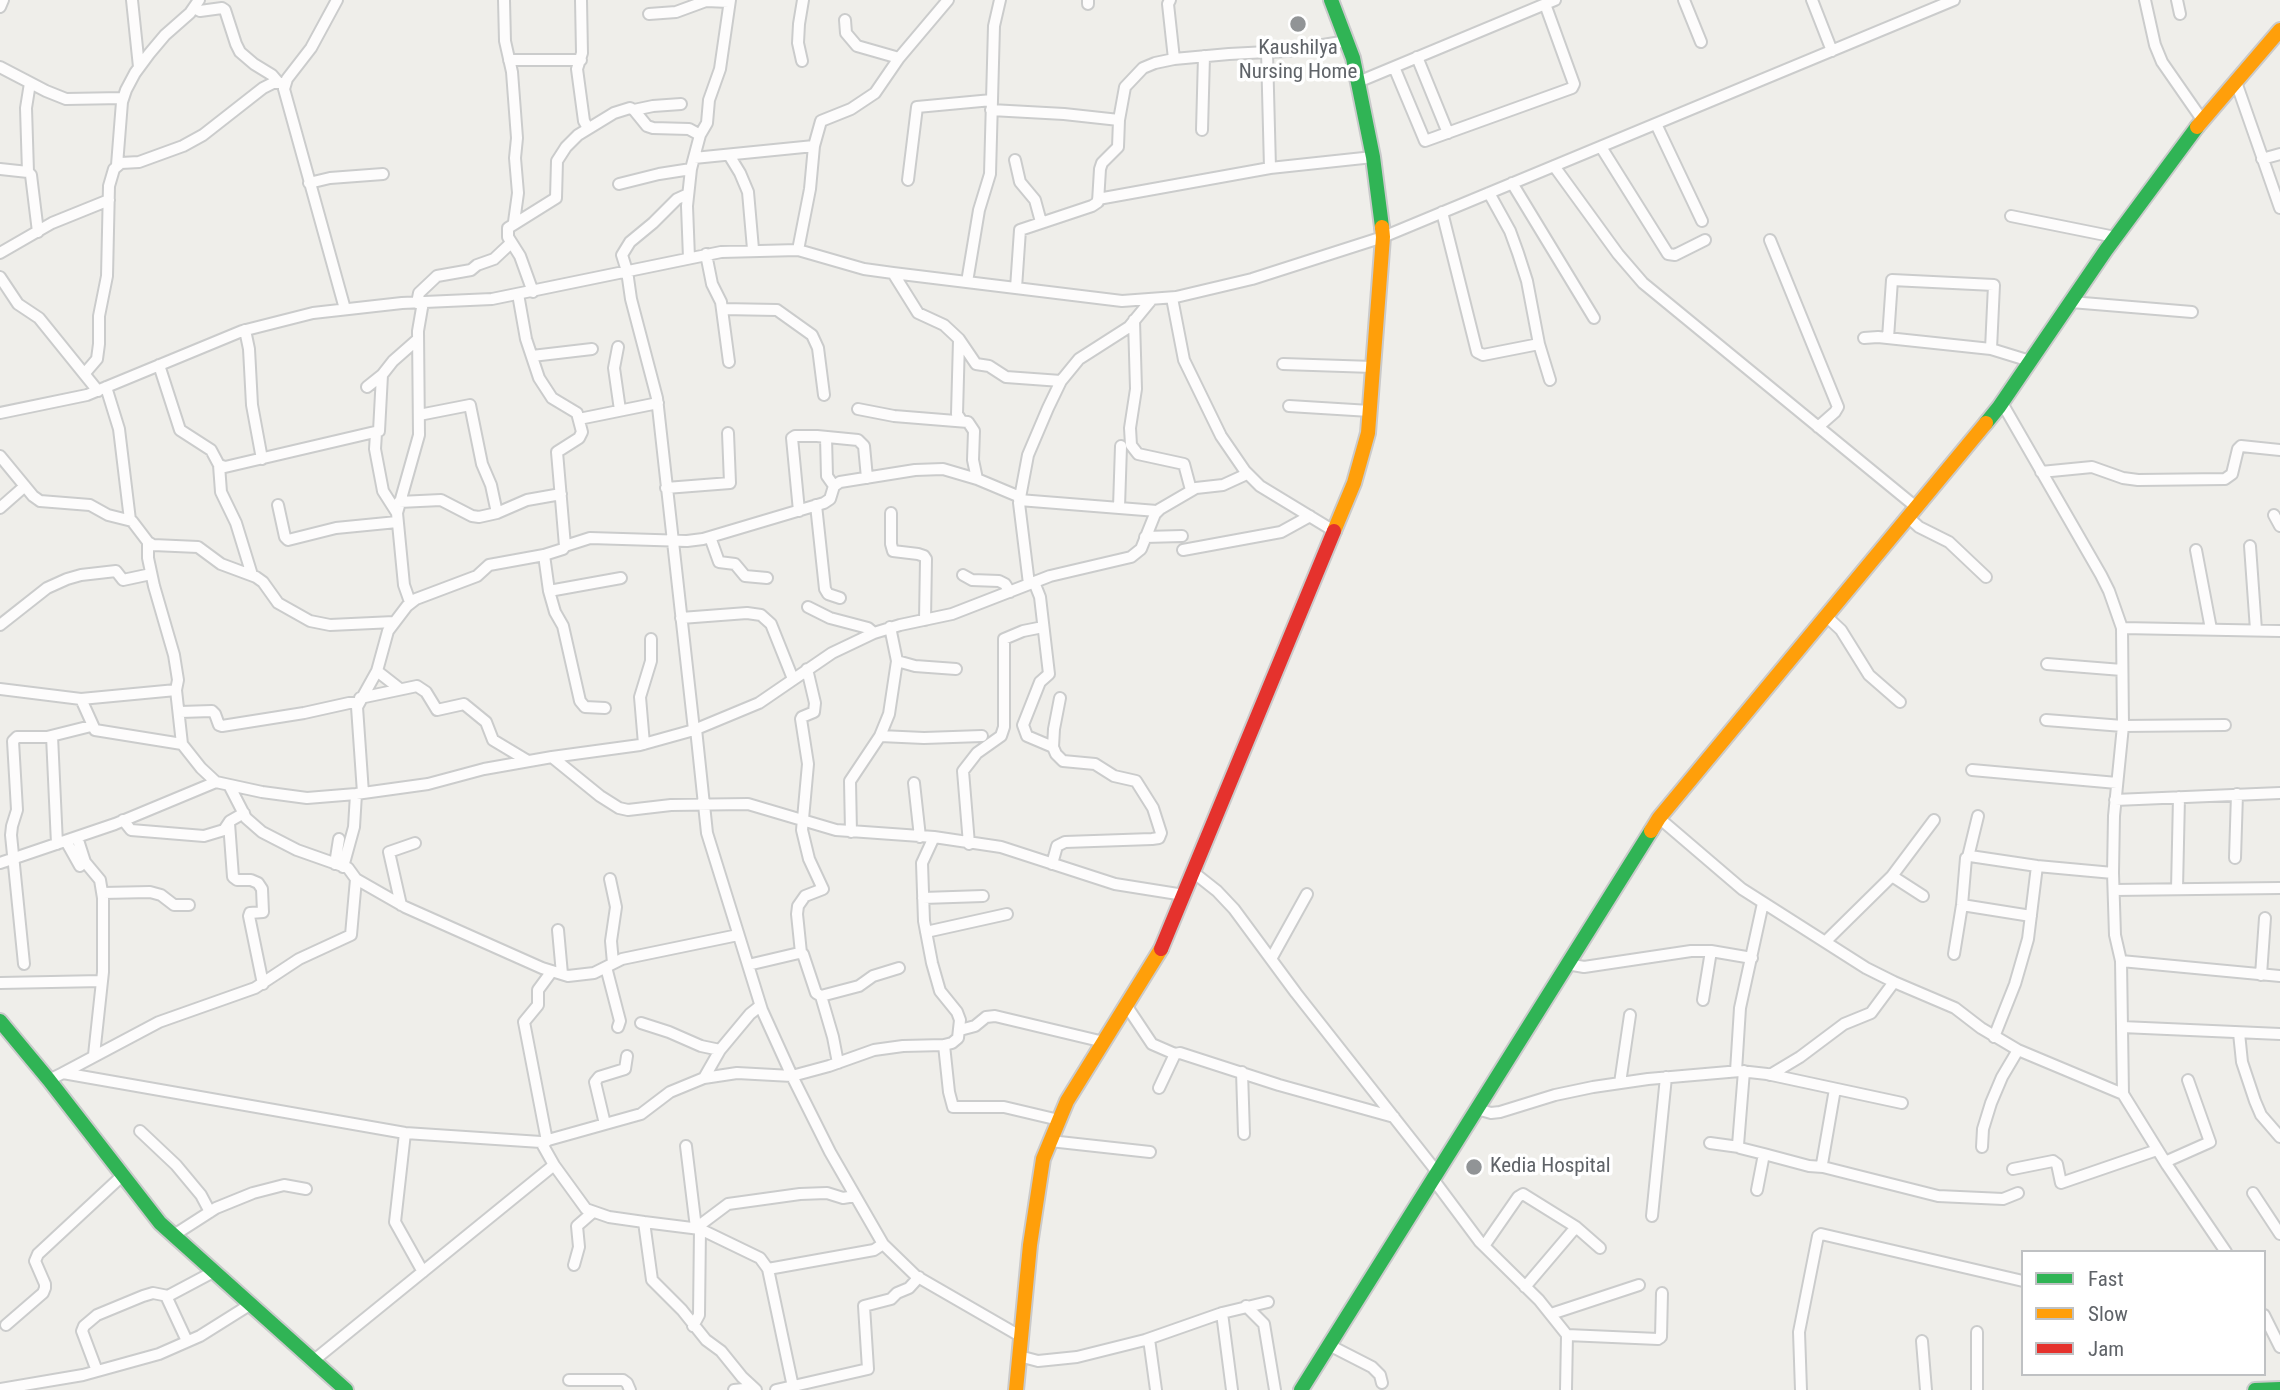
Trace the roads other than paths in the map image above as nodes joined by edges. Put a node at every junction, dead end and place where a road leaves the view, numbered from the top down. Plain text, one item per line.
1 (3, 0) edge
2 (132, 0) edge
3 (337, 0) edge
4 (504, 0) edge
5 (581, 0) edge
6 (803, 0) edge
7 (948, 0) edge
8 (1000, 0) edge
9 (1170, 0) edge
10 (1331, 0) edge
11 (1684, 0) edge
12 (1812, 0) edge
13 (1954, 0) edge
14 (2145, 0) edge
15 (2177, 0) edge
16 (729, 1) edge
17 (1550, 2) edge
18 (196, 4) edge
19 (0, 7) edge
20 (649, 14) dead end
21 (2180, 14) dead end
22 (845, 20) dead end
23 (2280, 30) edge
24 (1347, 41) junction
25 (1701, 42) dead end
26 (1267, 51) junction
27 (1832, 51) junction
28 (1204, 57) junction
29 (1417, 57) junction
30 (900, 58) junction
31 (1174, 59) junction
32 (509, 60) junction
33 (581, 60) junction
34 (802, 61) dead end
35 (0, 67) edge
36 (139, 67) junction
37 (1394, 67) junction
38 (1358, 82) junction
39 (2236, 82) junction
40 (30, 83) junction
41 (277, 85) junction
42 (123, 98) junction
43 (681, 104) dead end
44 (992, 105) junction
45 (634, 110) junction
46 (1119, 120) junction
47 (2203, 121) junction
48 (1656, 124) junction
49 (588, 128) junction
50 (1202, 130) dead end
51 (1448, 133) junction
52 (700, 135) junction
53 (814, 145) junction
54 (1601, 147) junction
55 (2280, 154) edge
56 (729, 155) junction
57 (1373, 156) junction
58 (2262, 159) junction
59 (1015, 160) dead end
60 (692, 164) junction
61 (117, 165) junction
62 (1554, 166) junction
63 (1270, 168) junction
64 (0, 169) edge
65 (28, 172) junction
66 (383, 174) dead end
67 (908, 180) dead end
68 (309, 183) junction
69 (1512, 183) junction
70 (619, 184) dead end
71 (1489, 193) junction
72 (688, 194) junction
73 (1098, 199) junction
74 (109, 200) junction
75 (2280, 208) edge
76 (1442, 212) junction
77 (2011, 216) dead end
78 (1702, 221) dead end
79 (514, 222) junction
80 (1041, 222) junction
81 (38, 232) junction
82 (1383, 237) junction
83 (2115, 237) junction
84 (1705, 240) dead end
85 (1770, 240) dead end
86 (511, 243) junction
87 (752, 250) junction
88 (798, 250) junction
89 (0, 253) edge
90 (706, 254) junction
91 (689, 258) junction
92 (627, 271) junction
93 (893, 273) junction
94 (0, 277) edge
95 (967, 282) junction
96 (1016, 288) junction
97 (533, 292) junction
98 (518, 295) junction
99 (1172, 298) junction
100 (1152, 299) junction
101 (2071, 302) junction
102 (420, 303) junction
103 (345, 309) junction
104 (722, 309) junction
105 (2192, 312) dead end
106 (1594, 318) dead end
107 (1134, 320) junction
108 (245, 330) junction
109 (1864, 338) dead end
110 (1888, 338) junction
111 (418, 339) junction
112 (959, 339) junction
113 (1539, 344) junction
114 (618, 347) dead end
115 (592, 349) dead end
116 (1991, 349) junction
117 (531, 356) junction
118 (2031, 361) junction
119 (729, 362) dead end
120 (1283, 364) dead end
121 (159, 365) junction
122 (1373, 367) junction
123 (89, 369) junction
124 (382, 375) junction
125 (1549, 380) dead end
126 (1062, 381) junction
127 (367, 387) dead end
128 (102, 389) junction
129 (824, 394) dead end
130 (658, 403) junction
131 (2002, 403) junction
132 (1289, 406) dead end
133 (858, 409) dead end
134 (620, 410) junction
135 (1370, 411) junction
136 (0, 413) edge
137 (419, 415) junction
138 (579, 419) junction
139 (961, 420) junction
140 (1818, 427) junction
141 (376, 433) junction
142 (728, 433) dead end
143 (826, 437) junction
144 (1121, 446) dead end
145 (2280, 450) edge
146 (0, 456) edge
147 (262, 459) junction
148 (219, 465) junction
149 (2040, 472) junction
150 (1247, 474) junction
151 (867, 478) junction
152 (977, 480) junction
153 (25, 486) junction
154 (834, 486) junction
155 (666, 488) junction
156 (1191, 490) junction
157 (561, 494) junction
158 (1020, 498) junction
159 (278, 505) dead end
160 (816, 505) junction
161 (1119, 507) junction
162 (0, 508) edge
163 (799, 511) junction
164 (398, 512) junction
165 (1157, 512) junction
166 (1912, 512) junction
167 (497, 513) junction
168 (891, 513) dead end
169 (2274, 515) dead end
170 (1310, 516) junction
171 (130, 520) junction
172 (2280, 526) edge
173 (1334, 531) junction
174 (710, 537) junction
175 (1145, 537) junction
176 (1182, 537) dead end
177 (672, 540) junction
178 (148, 541) junction
179 (565, 546) junction
180 (2250, 546) dead end
181 (1183, 550) dead end
182 (2196, 550) dead end
183 (544, 555) junction
184 (151, 574) junction
185 (252, 575) junction
186 (962, 575) dead end
187 (1986, 577) dead end
188 (621, 578) dead end
189 (768, 578) dead end
190 (1031, 583) junction
191 (549, 591) junction
192 (1010, 592) junction
193 (840, 598) dead end
194 (410, 602) junction
195 (808, 607) dead end
196 (1826, 616) junction
197 (681, 618) junction
198 (925, 620) junction
199 (394, 622) junction
200 (0, 625) edge
201 (890, 627) junction
202 (1043, 627) junction
203 (2122, 628) junction
204 (2211, 629) junction
205 (2256, 630) junction
206 (2280, 631) edge
207 (874, 633) junction
208 (651, 639) dead end
209 (897, 661) junction
210 (2047, 664) dead end
211 (807, 669) junction
212 (956, 669) dead end
213 (2122, 670) junction
214 (377, 671) junction
215 (793, 679) junction
216 (0, 689) edge
217 (400, 689) junction
218 (176, 690) junction
219 (1060, 698) dead end
220 (81, 699) junction
221 (359, 701) junction
222 (1900, 702) dead end
223 (605, 708) dead end
224 (180, 712) junction
225 (2046, 720) dead end
226 (2225, 725) dead end
227 (91, 726) junction
228 (2123, 726) junction
229 (695, 730) junction
230 (52, 736) junction
231 (880, 736) junction
232 (982, 736) dead end
233 (182, 744) junction
234 (644, 744) junction
235 (1053, 747) junction
236 (552, 757) junction
237 (528, 761) junction
238 (1972, 770) dead end
239 (216, 782) junction
240 (914, 783) dead end
241 (2117, 783) junction
242 (229, 785) junction
243 (359, 793) junction
244 (2280, 793) edge
245 (2237, 794) junction
246 (2179, 797) junction
247 (2115, 800) junction
248 (704, 806) junction
249 (244, 813) junction
250 (1978, 816) dead end
251 (1658, 818) junction
252 (123, 820) junction
253 (1934, 820) dead end
254 (802, 821) junction
255 (229, 823) junction
256 (851, 832) junction
257 (920, 837) junction
258 (934, 838) junction
259 (339, 839) dead end
260 (67, 841) junction
261 (415, 843) dead end
262 (969, 844) junction
263 (1968, 857) junction
264 (2235, 858) dead end
265 (12, 859) junction
266 (0, 863) edge
267 (1052, 864) junction
268 (339, 865) junction
269 (80, 866) dead end
270 (2037, 866) junction
271 (1193, 872) junction
272 (2113, 873) junction
273 (1892, 876) junction
274 (610, 878) dead end
275 (356, 879) junction
276 (2280, 888) edge
277 (2177, 889) junction
278 (2113, 890) junction
279 (103, 893) junction
280 (1307, 894) dead end
281 (1184, 895) junction
282 (984, 896) dead end
283 (1923, 896) dead end
284 (923, 898) junction
285 (1763, 902) junction
286 (189, 905) dead end
287 (401, 905) junction
288 (1962, 905) junction
289 (1007, 914) dead end
290 (2031, 916) junction
291 (2265, 918) dead end
292 (558, 930) dead end
293 (926, 932) junction
294 (738, 935) junction
295 (1825, 943) junction
296 (1711, 951) junction
297 (801, 953) junction
298 (1955, 954) dead end
299 (1752, 958) junction
300 (1271, 960) junction
301 (2121, 961) junction
302 (24, 964) dead end
303 (1567, 964) junction
304 (610, 965) junction
305 (748, 965) junction
306 (899, 968) dead end
307 (557, 973) junction
308 (2261, 975) junction
309 (2280, 976) edge
310 (102, 981) junction
311 (0, 982) edge
312 (1894, 982) junction
313 (263, 984) junction
314 (821, 996) junction
315 (1703, 1000) dead end
316 (1126, 1005) junction
317 (760, 1006) junction
318 (1630, 1015) dead end
319 (0, 1021) edge
320 (640, 1023) dead end
321 (618, 1027) dead end
322 (2122, 1027) junction
323 (960, 1030) junction
324 (2239, 1033) junction
325 (2280, 1034) edge
326 (1994, 1037) junction
327 (1104, 1042) junction
328 (944, 1045) junction
329 (720, 1050) junction
330 (2018, 1051) junction
331 (1175, 1054) junction
332 (94, 1055) junction
333 (627, 1056) dead end
334 (838, 1063) junction
335 (1740, 1071) junction
336 (1242, 1072) junction
337 (63, 1073) junction
338 (1769, 1075) junction
339 (792, 1076) junction
340 (1666, 1077) junction
341 (704, 1078) junction
342 (49, 1080) junction
343 (2188, 1080) dead end
344 (1620, 1083) junction
345 (1158, 1088) dead end
346 (1835, 1089) junction
347 (2123, 1094) junction
348 (1902, 1103) dead end
349 (1477, 1109) junction
350 (1394, 1117) junction
351 (1059, 1120) junction
352 (605, 1124) junction
353 (140, 1131) dead end
354 (2277, 1131) edge
355 (405, 1133) junction
356 (1244, 1134) dead end
357 (544, 1141) junction
358 (1049, 1141) junction
359 (1710, 1143) dead end
360 (686, 1146) dead end
361 (1739, 1147) junction
362 (1982, 1147) dead end
363 (2157, 1150) junction
364 (1150, 1152) dead end
365 (1764, 1154) junction
366 (2165, 1162) junction
367 (554, 1165) junction
368 (1823, 1167) junction
369 (2013, 1169) dead end
370 (123, 1175) junction
371 (1435, 1175) junction
372 (306, 1189) dead end
373 (1757, 1190) dead end
374 (2018, 1193) dead end
375 (2253, 1193) dead end
376 (855, 1196) junction
377 (210, 1212) junction
378 (593, 1212) junction
379 (1652, 1216) dead end
380 (644, 1222) junction
381 (1576, 1227) junction
382 (698, 1228) junction
383 (2280, 1234) edge
384 (174, 1235) junction
385 (883, 1244) junction
386 (1484, 1246) junction
387 (1600, 1248) dead end
388 (2225, 1250) edge
389 (574, 1265) dead end
390 (768, 1269) junction
391 (215, 1272) junction
392 (423, 1272) junction
393 (919, 1277) junction
394 (2021, 1280) edge
395 (1639, 1285) dead end
396 (1525, 1287) junction
397 (1662, 1293) dead end
398 (168, 1296) junction
399 (1268, 1302) dead end
400 (251, 1304) junction
401 (1246, 1307) junction
402 (1222, 1313) junction
403 (1551, 1314) junction
404 (2266, 1319) edge
405 (6, 1325) dead end
406 (693, 1326) junction
407 (1978, 1332) dead end
408 (1566, 1335) junction
409 (1020, 1336) junction
410 (1149, 1339) junction
411 (187, 1341) junction
412 (1922, 1341) dead end
413 (1329, 1345) junction
414 (2280, 1347) edge
415 (1019, 1356) junction
416 (313, 1361) junction
417 (97, 1371) junction
418 (569, 1380) dead end
419 (1382, 1383) dead end
420 (793, 1387) junction
421 (0, 1388) edge
422 (755, 1389) edge
423 (2280, 1389) edge
424 (346, 1390) edge
425 (630, 1390) edge
426 (734, 1390) edge
427 (776, 1390) edge
428 (1016, 1390) edge
429 (1156, 1390) edge
430 (1232, 1390) edge
431 (1275, 1390) edge
432 (1301, 1390) edge
433 (1566, 1390) edge
434 (1801, 1390) edge
435 (1926, 1390) edge
436 (1977, 1390) edge
437 (2255, 1390) edge

1 - 19 street
2 - 36 street
3 - 41 street
4 - 32 street
5 - 33 street
6 - 34 street
7 - 30 street
8 - 44 street
9 - 31 street
10 - 24 street
11 - 25 street
12 - 27 street
13 - 27 street
14 - 47 street
15 - 21 street
16 - 20 street
16 - 52 street
17 - 29 street
17 - 51 street
18 - 36 street
18 - 41 street
22 - 30 street
23 - 39 street
24 - 26 street
24 - 38 street
26 - 28 street
26 - 63 street
27 - 48 street
28 - 31 street
28 - 50 street
29 - 37 street
29 - 51 street
30 - 53 street
31 - 46 street
32 - 33 street
32 - 79 street
33 - 49 street
35 - 40 street
36 - 42 street
37 - 38 street
37 - 51 street
38 - 57 street
39 - 47 street
39 - 58 street
40 - 42 street
40 - 65 street
41 - 61 street
41 - 68 street
42 - 61 street
43 - 45 street
44 - 46 street
44 - 67 street
44 - 95 street
45 - 49 street
45 - 52 street
46 - 73 street
47 - 83 street
48 - 54 street
48 - 78 street
49 - 79 street
52 - 60 street
53 - 56 street
53 - 88 street
54 - 62 street
54 - 84 street
55 - 58 street
56 - 60 street
56 - 87 street
57 - 63 street
57 - 82 street
58 - 75 street
59 - 80 street
60 - 70 street
60 - 72 street
61 - 74 street
62 - 69 street
62 - 140 street
63 - 73 street
64 - 65 street
65 - 81 street
66 - 68 street
68 - 103 street
69 - 71 street
69 - 106 street
71 - 76 street
71 - 113 street
72 - 91 street
72 - 92 street
73 - 80 street
74 - 81 street
74 - 123 street
76 - 82 street
76 - 113 street
77 - 83 street
79 - 86 street
80 - 96 street
81 - 89 street
82 - 99 street
82 - 122 street
83 - 101 street
85 - 140 street
86 - 97 street
86 - 102 street
87 - 88 street
87 - 90 street
88 - 93 street
90 - 91 street
90 - 104 street
91 - 92 street
92 - 97 street
92 - 130 street
93 - 95 street
93 - 112 street
94 - 123 street
95 - 96 street
96 - 100 street
97 - 98 street
98 - 102 street
98 - 117 street
99 - 100 street
99 - 150 street
100 - 107 street
101 - 105 street
101 - 118 street
102 - 103 street
102 - 111 street
103 - 108 street
104 - 119 street
104 - 129 street
107 - 126 street
107 - 156 street
108 - 121 street
108 - 147 street
109 - 110 street
110 - 116 street
110 - 116 street
111 - 124 street
111 - 137 street
112 - 126 street
112 - 139 street
113 - 125 street
114 - 134 street
115 - 117 street
116 - 118 street
117 - 138 street
118 - 131 street
120 - 122 street
121 - 128 street
121 - 148 street
122 - 135 street
123 - 128 street
124 - 127 street
124 - 141 street
126 - 158 street
128 - 136 street
128 - 171 street
130 - 134 street
130 - 155 street
131 - 149 street
131 - 166 street
132 - 135 street
133 - 139 street
134 - 138 street
135 - 173 street
137 - 164 street
137 - 167 street
138 - 157 street
139 - 152 street
140 - 166 street
141 - 147 street
141 - 164 street
142 - 155 street
143 - 151 street
143 - 154 street
143 - 163 street
144 - 161 street
145 - 149 street
146 - 153 street
147 - 148 street
148 - 185 street
149 - 203 street
150 - 156 street
150 - 170 street
151 - 152 street
151 - 154 street
152 - 158 street
153 - 162 street
153 - 171 street
154 - 160 street
155 - 177 street
156 - 165 street
157 - 167 street
157 - 179 street
158 - 161 street
158 - 190 street
159 - 164 street
160 - 163 street
160 - 193 street
161 - 165 street
163 - 174 street
164 - 167 street
164 - 194 street
165 - 175 street
166 - 187 street
166 - 196 street
168 - 198 street
169 - 172 street
170 - 173 street
170 - 181 street
171 - 178 street
173 - 271 street
174 - 177 street
174 - 189 street
175 - 176 street
175 - 190 street
177 - 179 street
177 - 197 street
178 - 184 street
178 - 185 street
179 - 183 street
180 - 205 street
182 - 204 street
183 - 191 street
183 - 194 street
184 - 200 street
184 - 218 street
185 - 199 street
186 - 192 street
188 - 191 street
190 - 192 street
190 - 202 street
191 - 223 street
192 - 198 street
194 - 199 street
195 - 207 street
196 - 222 street
196 - 251 street
197 - 215 street
197 - 229 street
198 - 201 street
199 - 214 street
201 - 207 street
201 - 209 street
202 - 235 street
202 - 262 street
203 - 204 street
203 - 213 street
204 - 205 street
205 - 206 street
207 - 211 street
208 - 234 street
209 - 212 street
209 - 231 street
210 - 213 street
211 - 215 street
211 - 254 street
213 - 228 street
214 - 217 street
214 - 221 street
215 - 229 street
216 - 220 street
217 - 221 street
217 - 237 street
218 - 220 street
218 - 224 street
219 - 235 street
220 - 227 street
221 - 224 street
221 - 243 street
224 - 233 street
225 - 228 street
226 - 228 street
227 - 230 street
227 - 233 street
228 - 241 street
229 - 234 street
229 - 248 street
230 - 260 street
230 - 265 street
231 - 232 street
231 - 256 street
233 - 239 street
234 - 236 street
235 - 267 street
236 - 237 street
236 - 248 street
237 - 243 street
238 - 241 street
239 - 242 street
239 - 252 street
240 - 257 street
241 - 247 street
242 - 243 street
242 - 249 street
243 - 268 street
244 - 245 street
245 - 246 street
245 - 264 street
246 - 247 street
246 - 277 street
247 - 272 street
248 - 254 street
248 - 294 street
249 - 255 street
249 - 268 street
250 - 263 street
251 - 285 street
251 - 303 street
252 - 255 street
252 - 260 street
253 - 273 street
254 - 256 street
254 - 297 street
255 - 313 street
256 - 257 street
257 - 258 street
258 - 262 street
258 - 284 street
259 - 268 street
260 - 265 street
260 - 269 street
260 - 279 street
261 - 287 street
262 - 267 street
263 - 270 street
263 - 288 street
265 - 266 street
265 - 302 street
267 - 281 street
268 - 275 street
270 - 272 street
270 - 290 street
271 - 281 street
271 - 300 street
272 - 278 street
273 - 283 street
273 - 295 street
274 - 304 street
275 - 287 street
275 - 313 street
276 - 277 street
277 - 278 street
278 - 301 street
279 - 286 street
279 - 310 street
280 - 300 street
281 - 316 street
282 - 284 street
284 - 293 street
285 - 295 street
285 - 299 street
287 - 307 street
288 - 290 street
288 - 298 street
289 - 293 street
290 - 326 street
291 - 308 street
292 - 307 street
293 - 323 street
294 - 304 street
294 - 305 street
295 - 312 street
296 - 299 street
296 - 303 street
296 - 315 street
297 - 305 street
297 - 314 street
299 - 335 street
300 - 350 street
301 - 308 street
301 - 322 street
303 - 349 street
304 - 307 street
304 - 321 street
305 - 317 street
306 - 314 street
307 - 357 street
308 - 309 street
310 - 311 street
310 - 332 street
312 - 326 street
312 - 338 street
313 - 332 street
314 - 334 street
316 - 327 street
316 - 331 street
317 - 329 street
317 - 339 street
318 - 344 street
319 - 342 street
320 - 329 street
322 - 324 street
322 - 347 street
323 - 327 street
323 - 328 street
324 - 325 street
324 - 354 street
326 - 330 street
327 - 351 street
328 - 334 street
328 - 351 street
329 - 341 street
330 - 347 street
330 - 362 street
331 - 336 street
331 - 345 street
332 - 337 street
333 - 352 street
334 - 339 street
335 - 338 street
335 - 340 street
335 - 361 street
336 - 350 street
336 - 356 street
337 - 342 street
337 - 355 street
338 - 346 street
339 - 341 street
339 - 376 street
340 - 344 street
340 - 379 street
341 - 352 street
342 - 370 street
343 - 366 street
344 - 349 street
346 - 348 street
346 - 368 street
347 - 363 street
349 - 371 street
350 - 371 street
351 - 358 street
352 - 357 street
353 - 377 street
355 - 357 street
355 - 392 street
357 - 367 street
358 - 364 street
358 - 409 street
359 - 361 street
360 - 382 street
361 - 365 street
363 - 366 street
363 - 369 street
365 - 368 street
365 - 373 street
366 - 388 street
367 - 378 street
367 - 392 street
368 - 374 street
370 - 384 street
370 - 405 street
371 - 386 street
371 - 413 street
372 - 377 street
375 - 383 street
376 - 382 street
376 - 385 street
377 - 384 street
378 - 380 street
378 - 389 street
380 - 382 street
380 - 406 street
381 - 386 street
381 - 387 street
381 - 396 street
382 - 390 street
382 - 406 street
384 - 391 street
385 - 390 street
385 - 393 street
386 - 396 street
390 - 420 street
391 - 398 street
391 - 400 street
392 - 416 street
393 - 409 street
393 - 420 street
394 - 434 street
395 - 403 street
396 - 403 street
397 - 408 street
398 - 411 street
398 - 417 street
399 - 401 street
400 - 411 street
400 - 416 street
401 - 402 street
401 - 431 street
402 - 410 street
402 - 430 street
403 - 408 street
404 - 414 street
406 - 422 street
407 - 436 street
408 - 433 street
409 - 415 street
410 - 415 street
410 - 429 street
411 - 417 street
412 - 435 street
413 - 419 street
413 - 432 street
415 - 428 street
416 - 424 street
417 - 421 street
418 - 425 street
420 - 427 street
422 - 426 street
423 - 437 street

